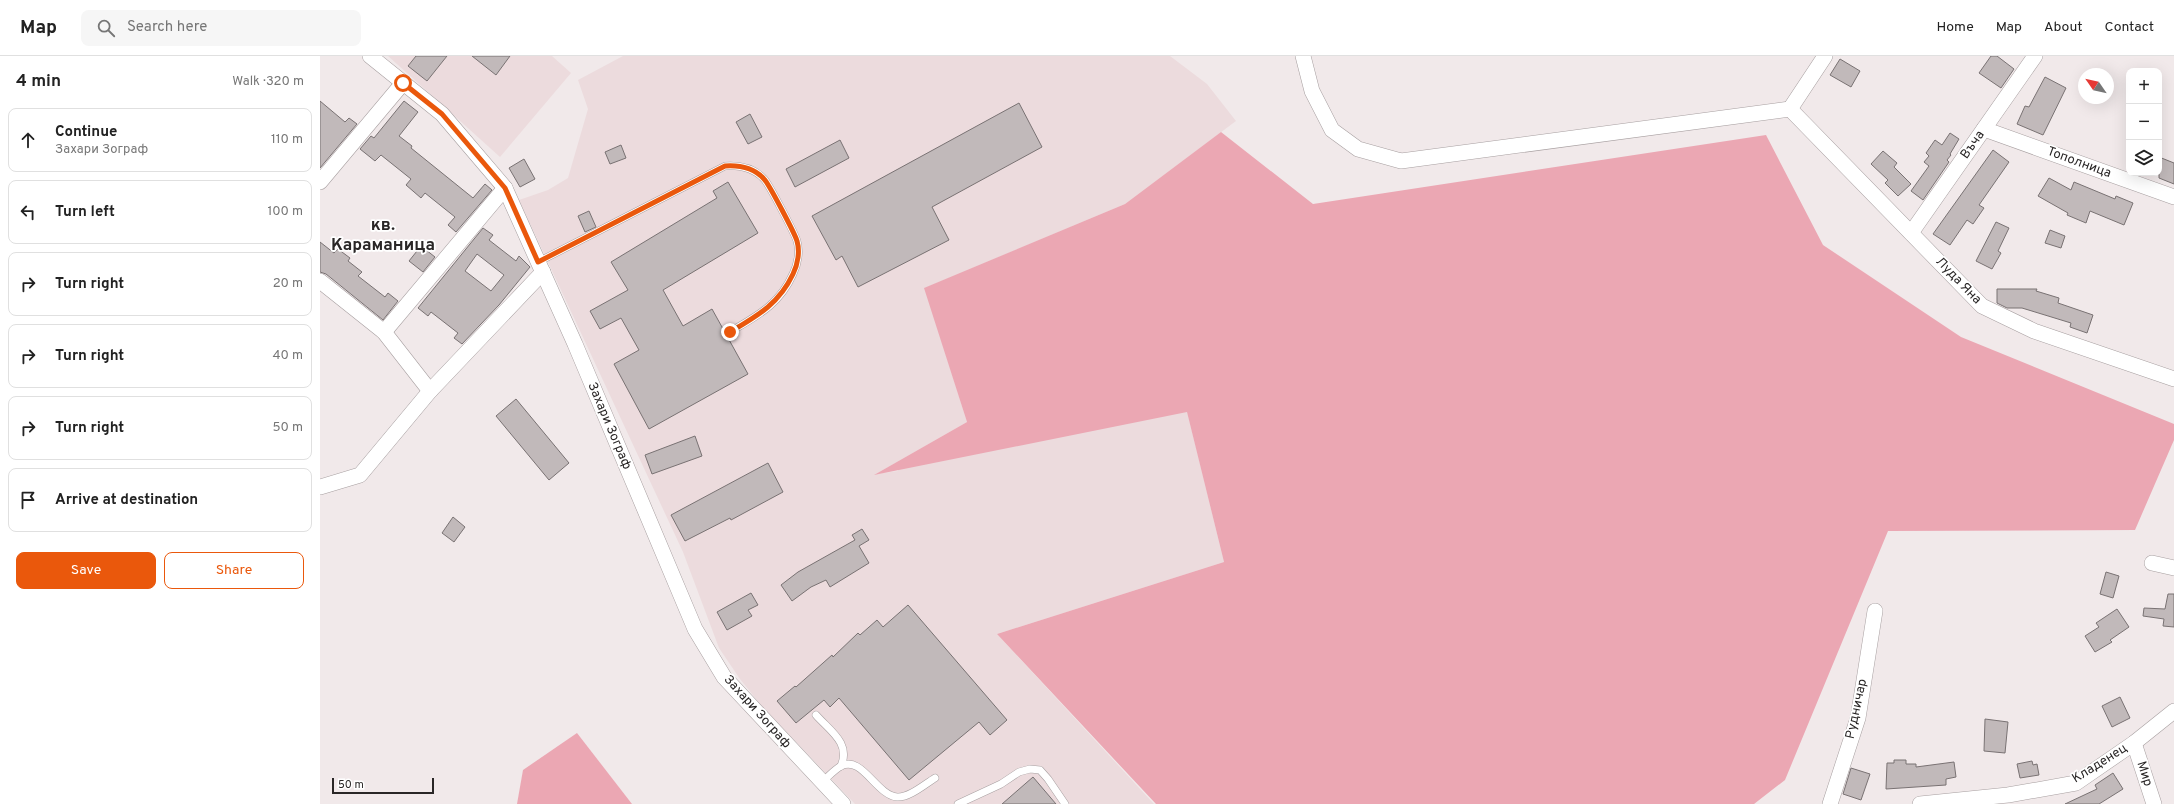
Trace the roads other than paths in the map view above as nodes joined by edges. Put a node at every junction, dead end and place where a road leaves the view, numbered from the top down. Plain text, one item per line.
1 (370, 56) edge
2 (1303, 56) edge
3 (1825, 56) edge
4 (2035, 56) edge
5 (403, 83) junction
6 (1790, 109) junction
7 (1984, 129) junction
8 (320, 182) edge
9 (505, 188) junction
10 (2174, 197) edge
11 (1911, 233) junction
12 (541, 267) junction
13 (320, 282) edge
14 (384, 332) junction
15 (730, 332) dead end
16 (2174, 379) edge
17 (430, 391) junction
18 (320, 487) edge
19 (2152, 563) dead end
20 (2174, 568) edge
21 (1875, 611) dead end
22 (2174, 711) edge
23 (816, 715) dead end
24 (2134, 743) junction
25 (841, 766) junction
26 (935, 778) dead end
27 (822, 782) junction
28 (842, 804) edge
29 (958, 804) edge
30 (1065, 804) edge
31 (1830, 804) edge
32 (1920, 804) edge
33 (2154, 804) edge

1 - 5 street, Захари Зограф
2 - 6 street
3 - 6 street
4 - 7 street, Въча
5 - 8 street
5 - 9 street, Захари Зограф
6 - 11 street, Луда Яна
7 - 10 street, Тополница
7 - 11 street, Въча
9 - 12 street, Захари Зограф
9 - 14 street
11 - 16 street, Луда Яна
12 - 15 lane
12 - 17 street
12 - 27 street, Захари Зограф
13 - 14 street
14 - 17 street
17 - 18 street
19 - 20 street
21 - 31 street, Рудничар
22 - 24 street, Кладенец
23 - 25 lane
24 - 32 street, Кладенец
24 - 33 street, Мир
25 - 26 lane
25 - 27 lane
27 - 28 street, Захари Зограф
29 - 30 lane

